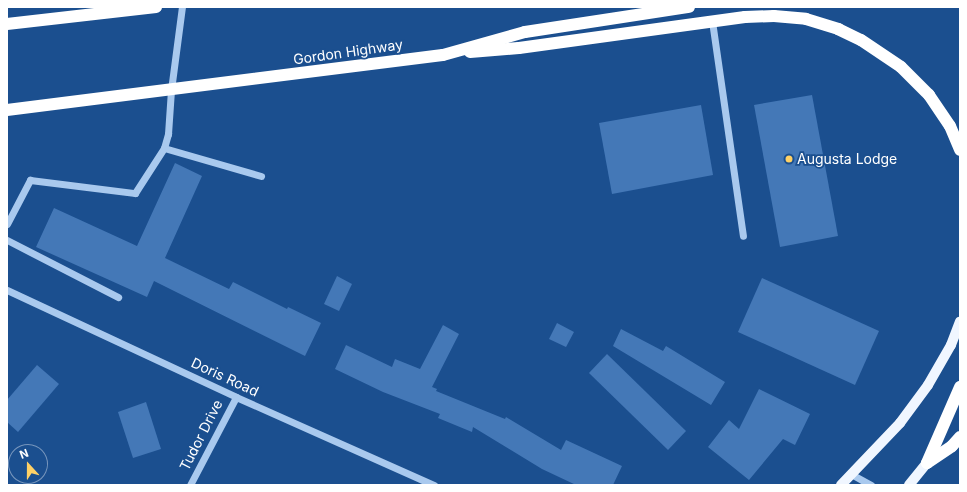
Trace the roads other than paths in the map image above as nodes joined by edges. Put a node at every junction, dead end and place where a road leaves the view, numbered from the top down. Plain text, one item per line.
1 (156, 7) edge
2 (182, 7) edge
3 (689, 7) edge
4 (712, 21) junction
5 (7, 24) edge
6 (443, 55) junction
7 (171, 90) junction
8 (7, 110) edge
9 (164, 148) junction
10 (960, 150) edge
11 (261, 176) dead end
12 (7, 224) edge
13 (743, 236) dead end
14 (7, 240) edge
15 (7, 290) edge
16 (118, 297) dead end
17 (960, 322) edge
18 (960, 387) edge
19 (236, 396) junction
20 (960, 437) edge
21 (927, 463) junction
22 (851, 474) junction
23 (190, 485) edge
24 (434, 485) edge
25 (840, 485) edge
26 (871, 485) edge
27 (909, 485) edge

1 - 5 highway
2 - 7 street
3 - 6 highway, Gordon Highway
4 - 6 highway
4 - 10 highway
4 - 13 street
6 - 7 highway, Gordon Highway
7 - 8 highway, Gordon Highway
7 - 9 street
9 - 11 street
9 - 12 street
14 - 16 street
15 - 19 street, Doris Road
17 - 22 main road
18 - 21 highway
19 - 23 street, Tudor Drive
19 - 24 street, Doris Road
20 - 21 highway
21 - 27 main road
22 - 25 main road
22 - 26 street

